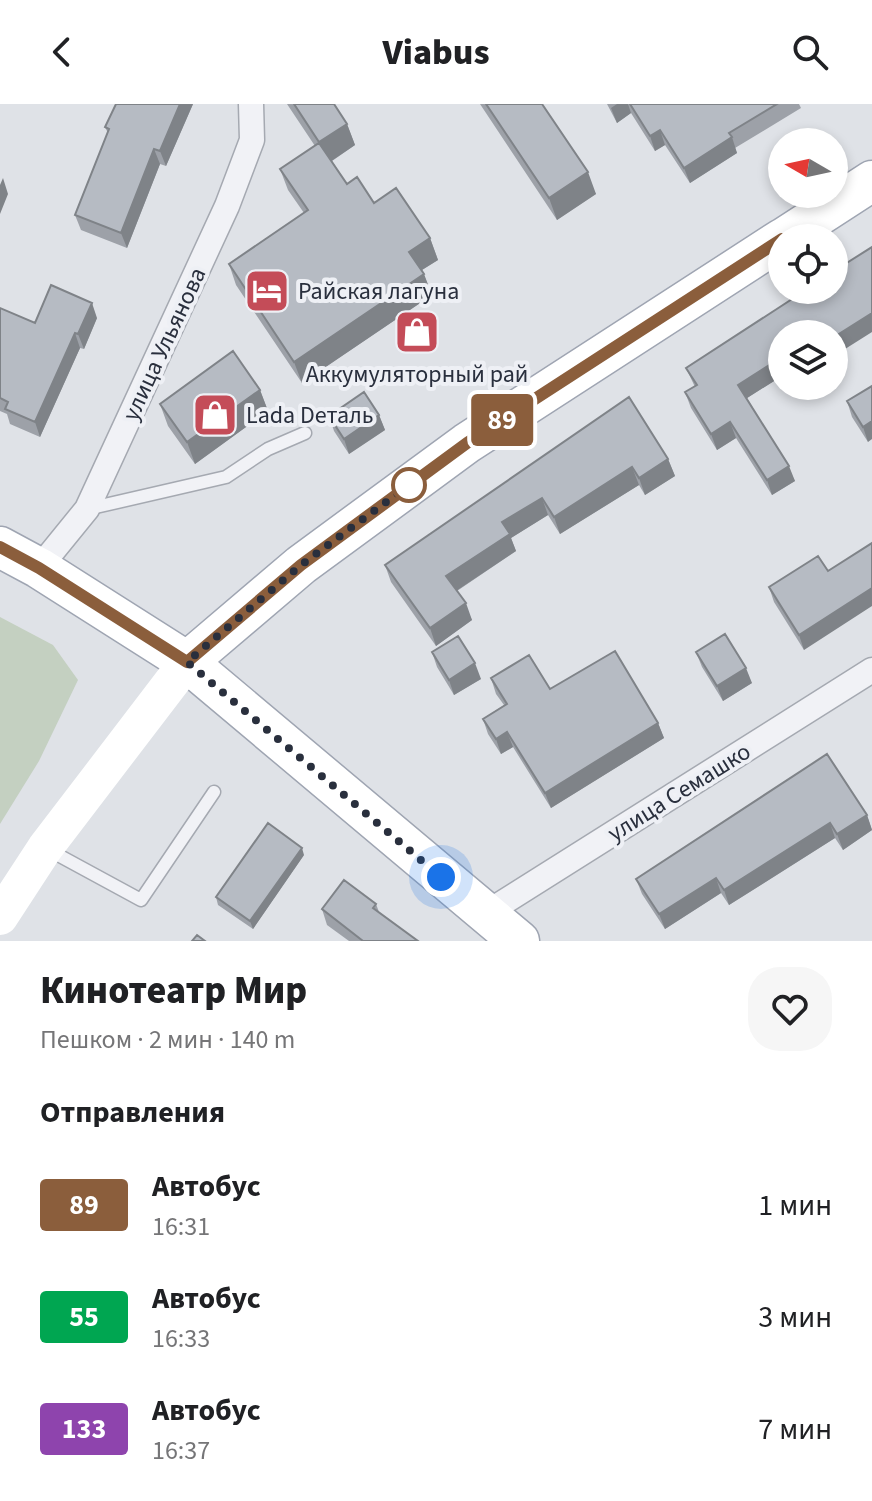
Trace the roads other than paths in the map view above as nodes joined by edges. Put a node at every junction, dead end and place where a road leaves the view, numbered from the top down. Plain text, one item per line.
1 (251, 104) edge
2 (872, 181) edge
3 (806, 224) edge
4 (768, 249) edge
5 (305, 433) dead end
6 (87, 509) junction
7 (0, 547) edge
8 (39, 568) junction
9 (187, 662) junction
10 (872, 670) edge
11 (214, 792) dead end
12 (45, 848) junction
13 (485, 914) junction
14 (0, 917) edge
15 (519, 941) edge

1 - 6 street, улица Ульянова
2 - 3 main road
4 - 9 main road
5 - 6 lane
6 - 8 street, улица Ульянова
7 - 8 main road
8 - 9 main road
9 - 12 main road
9 - 13 main road
10 - 13 street, улица Семашко
11 - 12 lane
12 - 14 main road
13 - 15 main road

